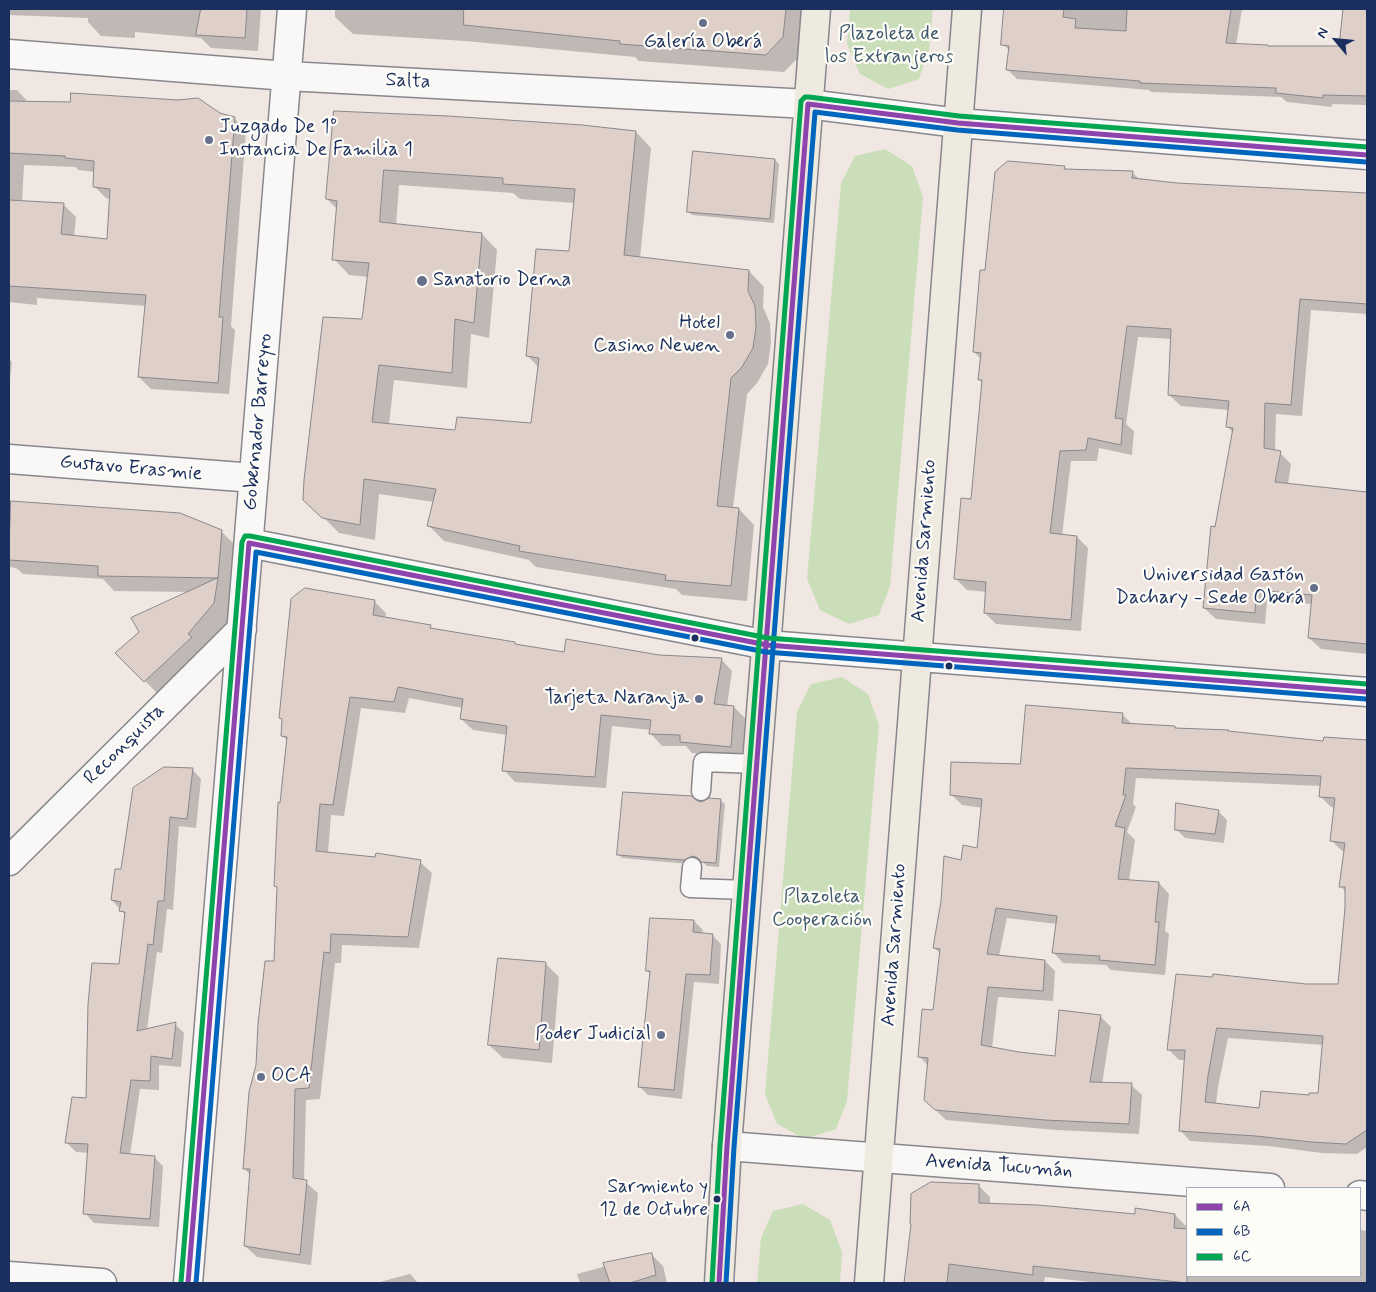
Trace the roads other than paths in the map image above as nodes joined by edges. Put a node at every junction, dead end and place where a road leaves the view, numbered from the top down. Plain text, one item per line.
1 (292, 9) edge
2 (816, 9) edge
3 (967, 9) edge
4 (9, 54) edge
5 (287, 76) junction
6 (808, 104) junction
7 (958, 123) junction
8 (1367, 155) edge
9 (9, 459) edge
10 (254, 478) junction
11 (249, 544) junction
12 (242, 629) junction
13 (767, 645) junction
14 (916, 657) junction
15 (1367, 692) edge
16 (758, 764) junction
17 (700, 791) dead end
18 (14, 851) edge
19 (692, 867) dead end
20 (747, 890) junction
21 (727, 1146) junction
22 (879, 1158) junction
23 (1257, 1187) edge
24 (9, 1276) edge
25 (102, 1283) edge
26 (188, 1283) edge
27 (720, 1283) edge
28 (869, 1283) edge

1 - 5 street, Gobernador Barreyro
2 - 6 main road
3 - 7 main road, Avenida Sarmiento
4 - 5 street, Salta
5 - 6 street, Salta
5 - 10 street, Gobernador Barreyro
6 - 7 street, Salta
6 - 13 main road
7 - 8 street, Salta
7 - 14 main road, Avenida Sarmiento
9 - 10 street, Gustavo Erasmie
10 - 11 street, Gobernador Barreyro
11 - 12 street, Gobernador Barreyro
11 - 13 street
12 - 18 street, Reconquista
12 - 26 street, Gobernador Barreyro
13 - 14 street
13 - 16 main road
14 - 15 street
14 - 22 main road, Avenida Sarmiento
16 - 17 lane
16 - 20 main road
19 - 20 lane
20 - 21 main road
21 - 22 street, Avenida Tucumán
21 - 27 main road
22 - 23 street, Avenida Tucumán
22 - 28 main road, Avenida Sarmiento
24 - 25 street

